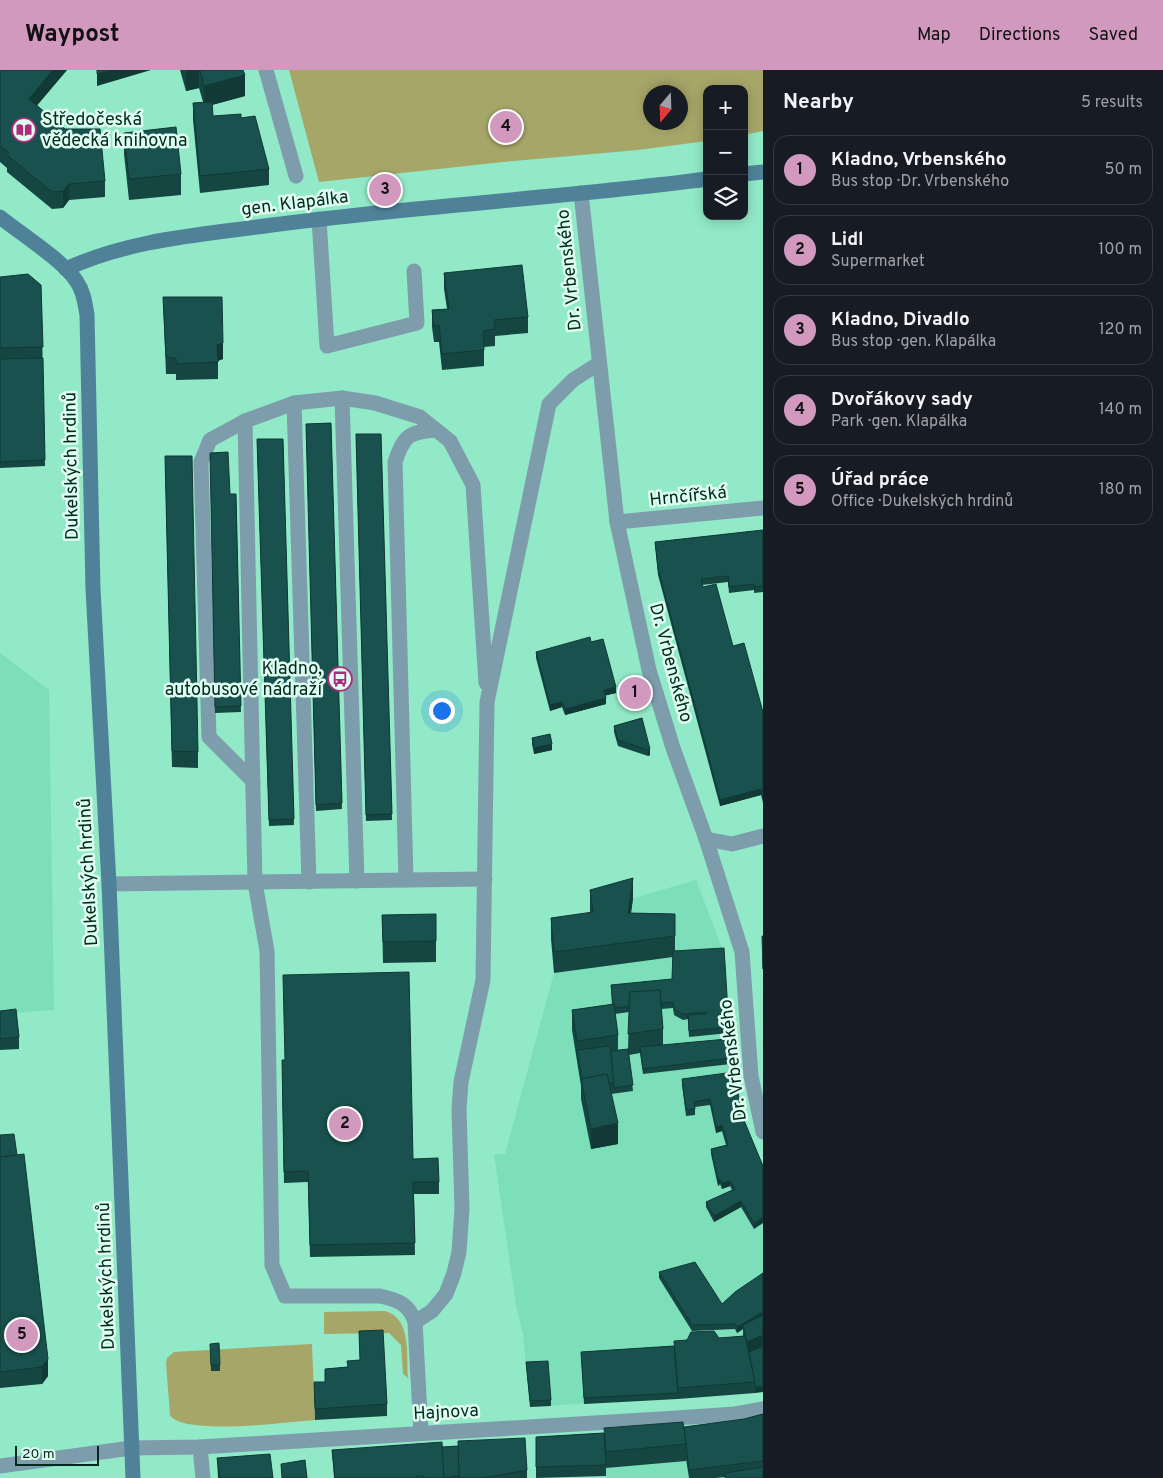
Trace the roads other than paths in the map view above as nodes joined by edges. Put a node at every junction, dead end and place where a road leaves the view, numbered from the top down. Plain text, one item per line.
1 (266, 70) edge
2 (763, 172) edge
3 (748, 174) edge
4 (296, 176) dead end
5 (703, 179) edge
6 (581, 193) junction
7 (319, 219) junction
8 (3, 224) edge
9 (66, 269) junction
10 (414, 271) dead end
11 (598, 364) junction
12 (342, 398) junction
13 (294, 404) junction
14 (245, 421) junction
15 (436, 430) junction
16 (763, 508) edge
17 (617, 522) junction
18 (487, 702) junction
19 (253, 781) junction
20 (763, 836) edge
21 (706, 839) junction
22 (485, 879) junction
23 (406, 880) junction
24 (357, 881) junction
25 (309, 882) junction
26 (255, 883) junction
27 (109, 884) junction
28 (763, 1132) edge
29 (415, 1322) junction
30 (763, 1409) edge
31 (421, 1433) junction
32 (200, 1447) junction
33 (131, 1448) junction
34 (0, 1466) edge
35 (133, 1478) edge
36 (203, 1478) edge

1 - 4 street
2 - 3 main road
5 - 6 main road, gen. Klapálka
6 - 7 main road, gen. Klapálka
6 - 11 street, Dr. Vrbenského
7 - 9 main road, gen. Klapálka
7 - 10 street
8 - 9 main road
9 - 27 main road, Dukelských hrdinů
11 - 17 street, Dr. Vrbenského
11 - 18 street
12 - 13 street
12 - 15 street
12 - 24 street
13 - 14 street
13 - 25 street
14 - 19 street
14 - 19 street
15 - 18 street
15 - 23 street
16 - 17 street, Hrnčířská
17 - 21 street, Dr. Vrbenského
18 - 22 street
19 - 26 street
20 - 21 street
21 - 28 street, Dr. Vrbenského
22 - 23 street
22 - 29 street
23 - 24 street
24 - 25 street
25 - 26 street
26 - 27 street
26 - 29 street
27 - 33 main road, Dukelských hrdinů
29 - 31 street
30 - 31 street, Hajnova
31 - 32 street, Hajnova
32 - 33 street, Hajnova
32 - 36 street
33 - 34 street, Hajnova
33 - 35 main road, Dukelských hrdinů

